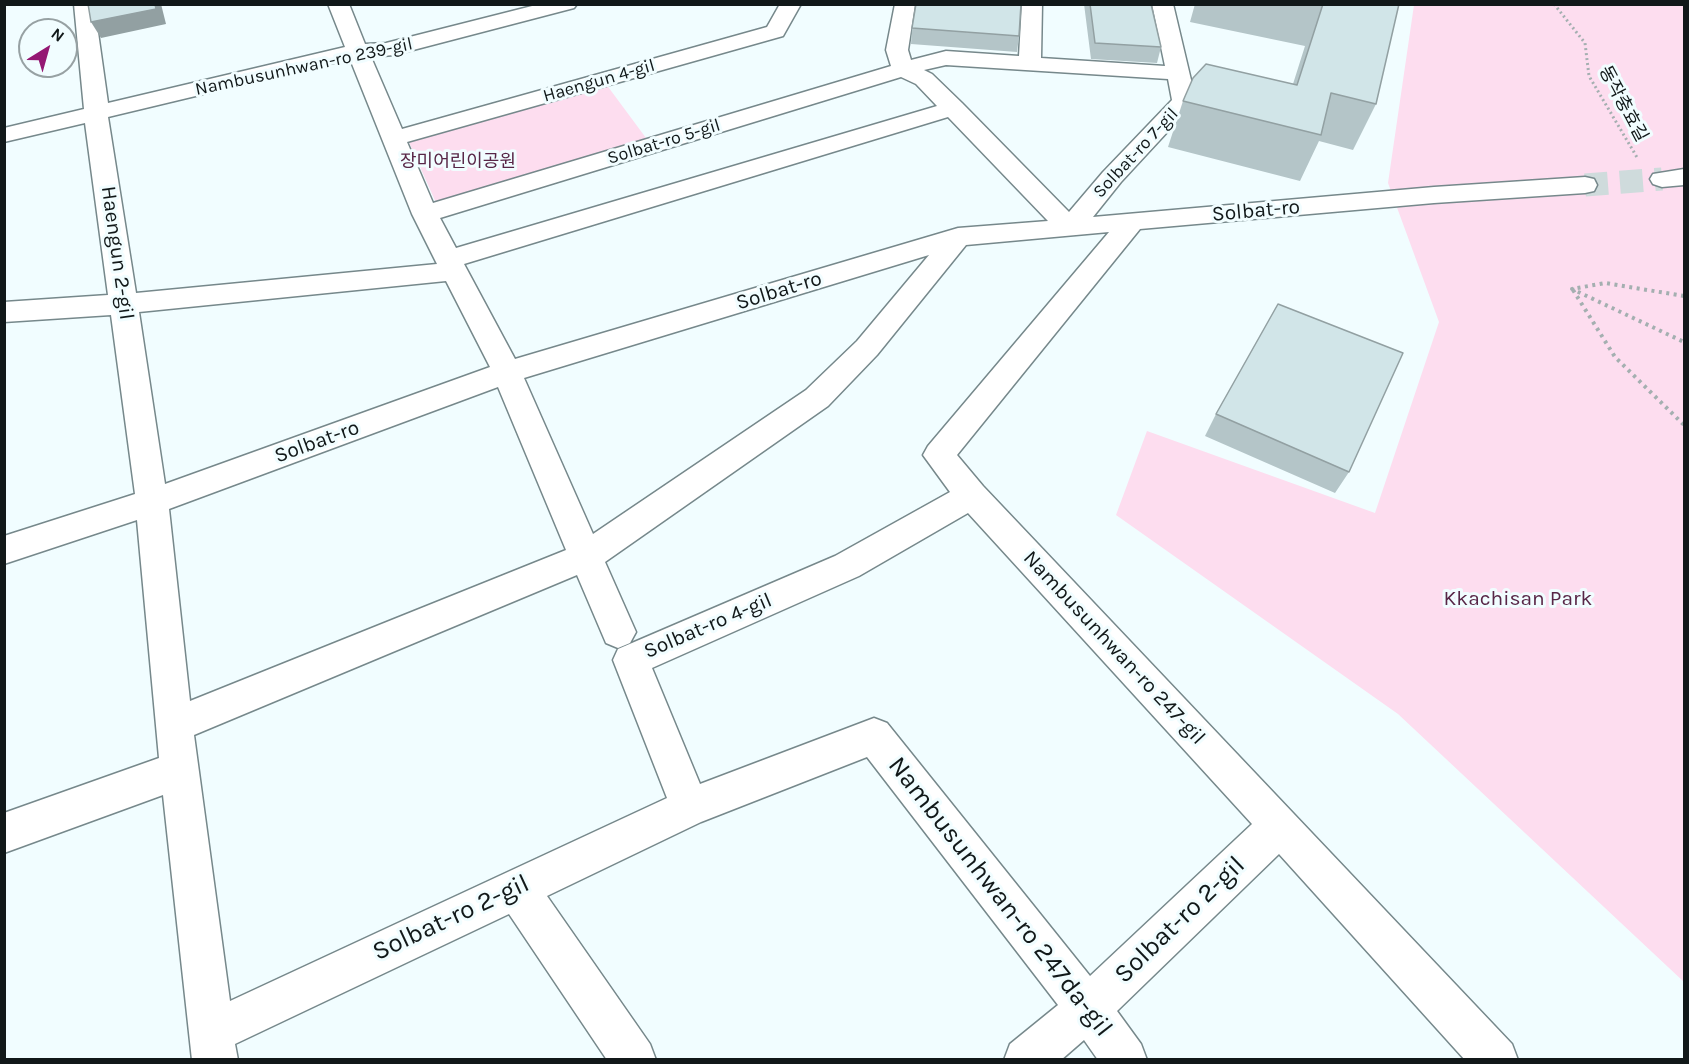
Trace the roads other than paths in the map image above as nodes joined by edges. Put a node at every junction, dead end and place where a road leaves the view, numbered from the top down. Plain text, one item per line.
1 (84, 4) edge
2 (338, 4) edge
3 (567, 4) edge
4 (791, 4) edge
5 (905, 4) edge
6 (1032, 4) edge
7 (1162, 4) edge
8 (357, 51) junction
9 (1030, 63) junction
10 (903, 69) junction
11 (1177, 73) junction
12 (954, 108) junction
13 (96, 114) junction
14 (4, 135) edge
15 (393, 139) junction
16 (1585, 186) tunnel mouth
17 (425, 214) junction
18 (1132, 222) junction
19 (1070, 228) junction
20 (958, 237) junction
21 (451, 266) junction
22 (125, 304) junction
23 (4, 312) edge
24 (507, 372) junction
25 (972, 495) junction
26 (152, 502) junction
27 (4, 550) edge
28 (585, 557) junction
29 (618, 632) dead end
30 (174, 725) junction
31 (179, 770) junction
32 (690, 807) junction
33 (1278, 827) junction
34 (4, 833) edge
35 (516, 887) junction
36 (1088, 1008) junction
37 (213, 1046) edge
38 (634, 1059) edge
39 (1026, 1059) edge
40 (1125, 1059) edge
41 (1496, 1059) edge

1 - 13 street, Haengun 2-gil
2 - 8 street
3 - 8 street, Nambusunhwan-ro 239-gil
4 - 15 street, Haengun 4-gil
5 - 10 street
6 - 9 street
7 - 11 street, Solbat-ro 7-gil
8 - 13 street, Nambusunhwan-ro 239-gil
8 - 15 street
9 - 10 street, Solbat-ro 7-gil
9 - 11 street, Solbat-ro 7-gil
10 - 12 street
10 - 17 street, Solbat-ro 5-gil
11 - 19 street, Solbat-ro 7-gil
12 - 19 street
12 - 21 street
13 - 14 street, Nambusunhwan-ro 239-gil
13 - 22 street, Haengun 2-gil
15 - 17 street
16 - 18 street, Solbat-ro
17 - 21 street
18 - 19 street, Solbat-ro
18 - 25 street, Nambusunhwan-ro 247-gil
19 - 20 street, Solbat-ro
20 - 24 street, Solbat-ro
20 - 28 street
21 - 22 street
21 - 24 street
22 - 23 street
22 - 26 street, Haengun 2-gil
24 - 26 street, Solbat-ro
24 - 28 street, Solbat-ro 4-gil
25 - 32 street, Solbat-ro 4-gil
25 - 33 street, Nambusunhwan-ro 247-gil
26 - 27 street, Solbat-ro
26 - 30 street, Solbat-ro 2-gil
28 - 29 street, Solbat-ro 4-gil
28 - 30 street
30 - 31 street, Solbat-ro 2-gil
31 - 34 street
31 - 37 street, Solbat-ro 2-gil
32 - 35 street, Solbat-ro 2-gil
32 - 36 street, Nambusunhwan-ro 247da-gil
33 - 36 street, Solbat-ro 2-gil
33 - 41 street, Nambusunhwan-ro 247-gil
35 - 37 street, Solbat-ro 2-gil
35 - 38 street
36 - 39 street, Solbat-ro 2-gil
36 - 40 street, Nambusunhwan-ro 247da-gil

